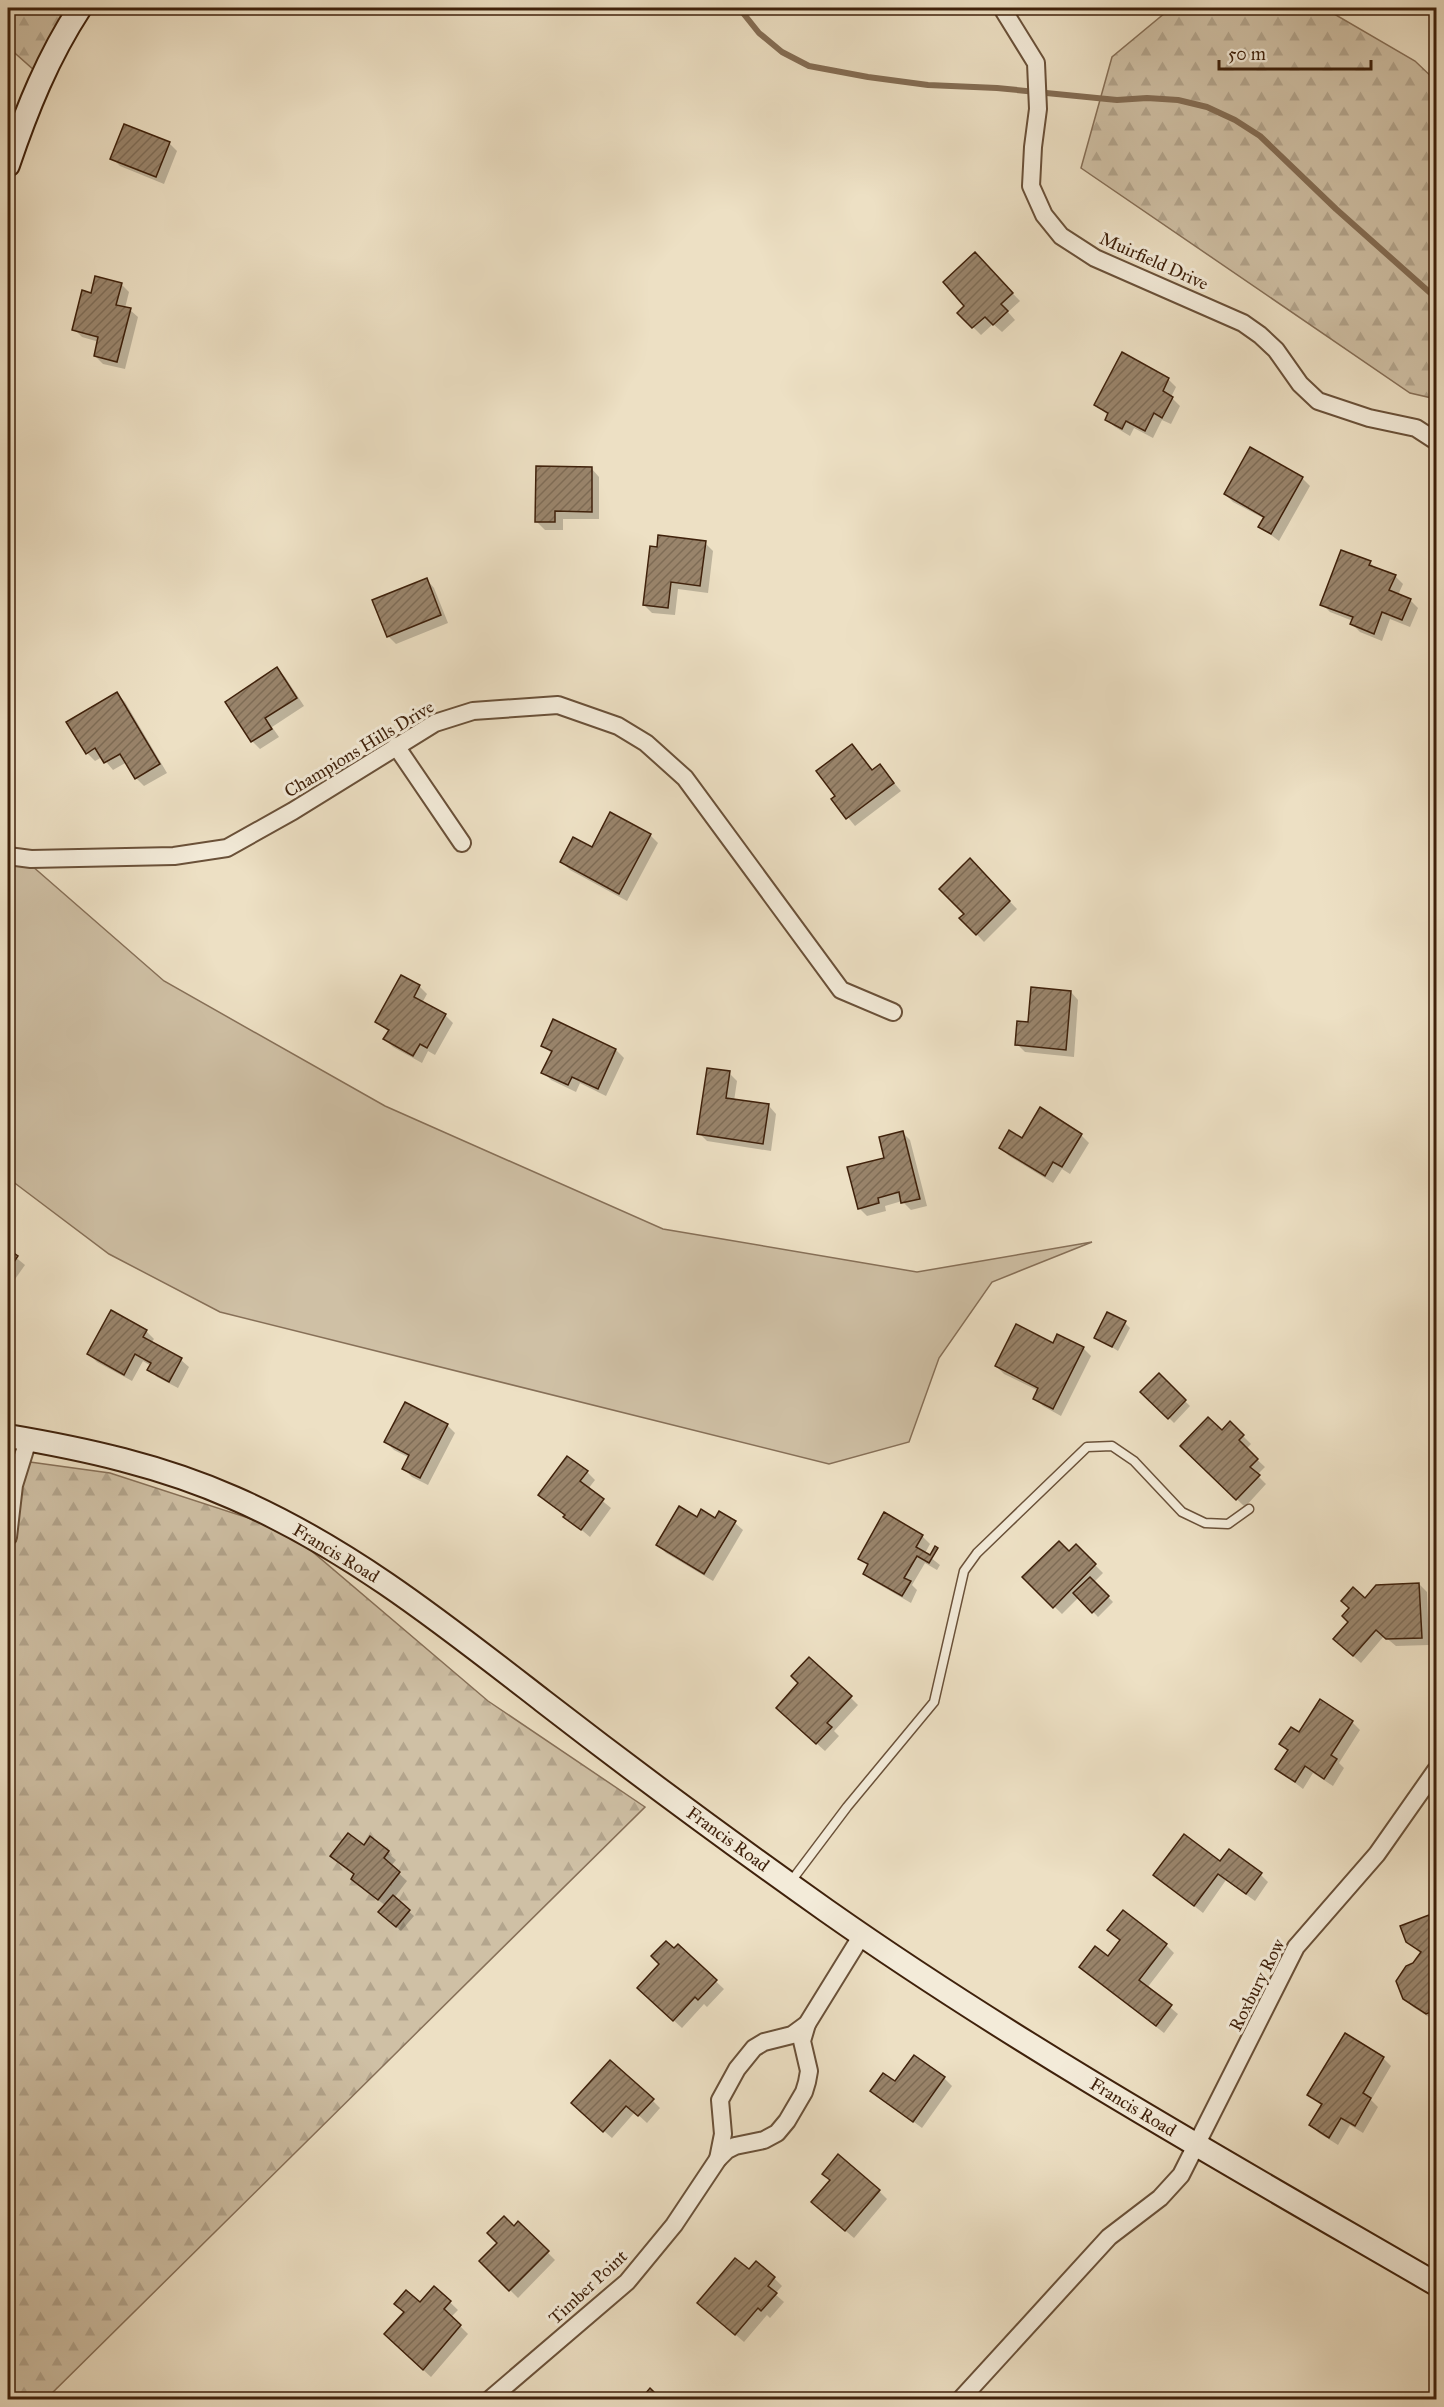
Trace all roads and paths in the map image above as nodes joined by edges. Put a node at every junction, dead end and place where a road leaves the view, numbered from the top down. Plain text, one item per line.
1 (80, 8) edge
2 (1002, 8) edge
3 (8, 165) edge
4 (1437, 441) edge
5 (396, 746) junction
6 (462, 843) dead end
7 (8, 856) edge
8 (893, 1012) dead end
9 (18, 1438) edge
10 (1249, 1509) dead end
11 (8, 1537) edge
12 (1437, 1770) edge
13 (789, 1884) junction
14 (862, 1935) junction
15 (807, 2024) junction
16 (1197, 2146) junction
17 (718, 2159) junction
18 (1437, 2284) edge
19 (489, 2400) edge
20 (960, 2400) edge

1 - 3 street
2 - 4 street, Muirfield Drive
5 - 6 street
5 - 7 street, Champions Hills Drive
5 - 8 street, Champions Hills Drive
9 - 11 street
9 - 13 street, Francis Road
10 - 13 lane
12 - 16 street, Roxbury Row
13 - 14 street, Francis Road
14 - 15 street, Timber Point
14 - 16 street, Francis Road
15 - 17 street, Timber Point
15 - 17 street, Timber Point
16 - 18 street, Francis Road
16 - 20 street, Roxbury Row
17 - 19 street, Timber Point

